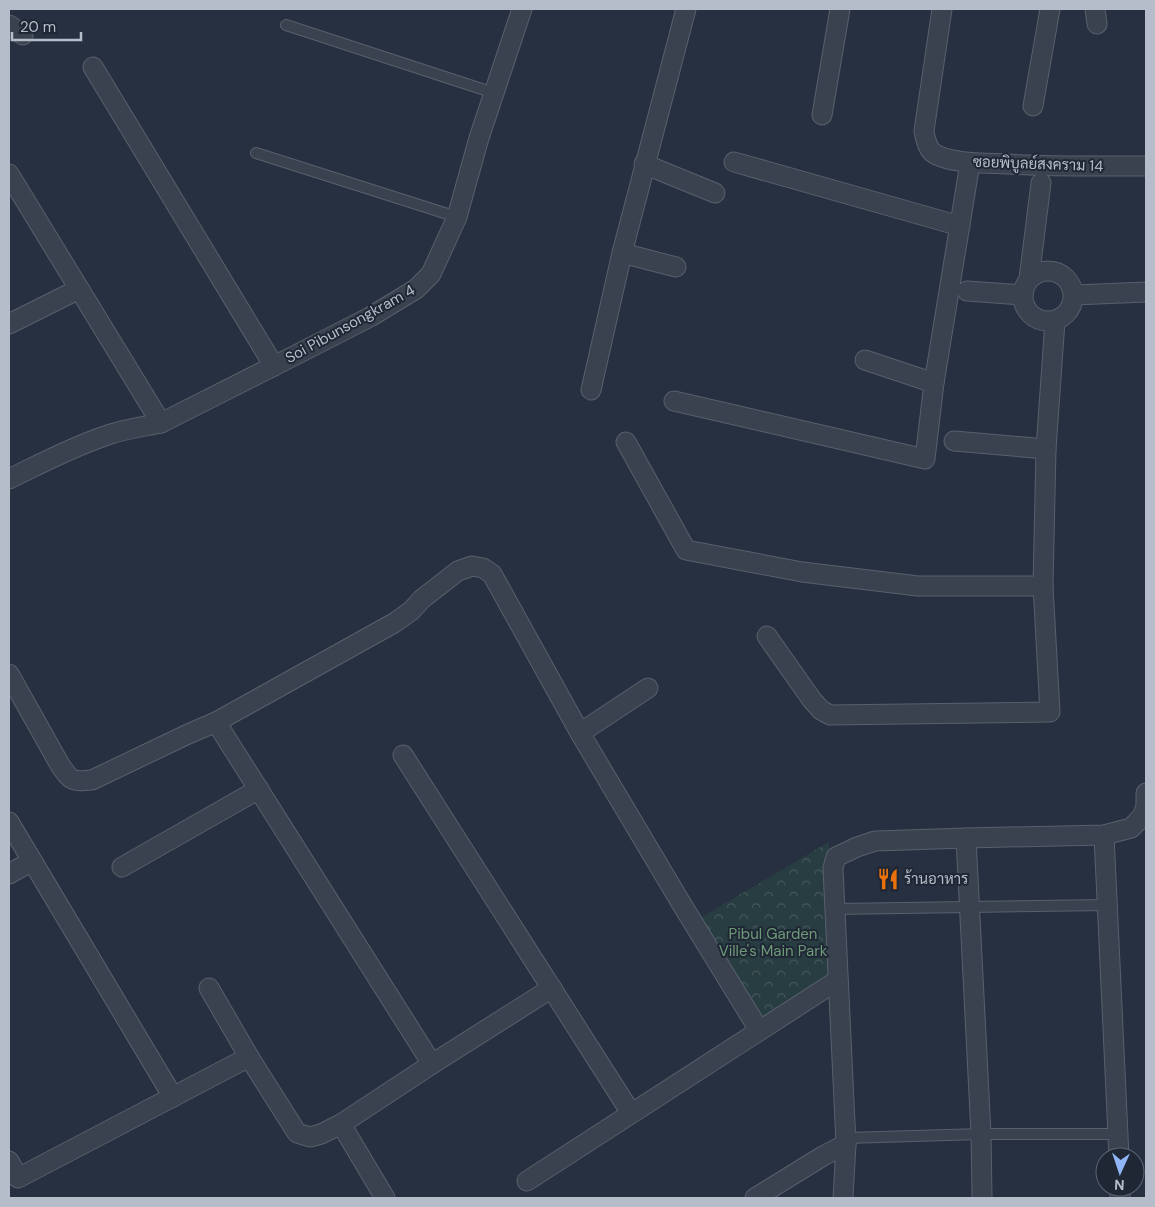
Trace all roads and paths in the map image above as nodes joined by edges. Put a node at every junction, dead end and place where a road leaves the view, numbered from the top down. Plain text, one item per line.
1 (522, 9) edge
2 (686, 9) edge
3 (840, 9) edge
4 (942, 9) edge
5 (1050, 9) edge
6 (286, 25) dead end
7 (93, 67) dead end
8 (494, 93) junction
9 (1032, 106) dead end
10 (822, 115) dead end
11 (256, 153) dead end
12 (734, 162) dead end
13 (970, 162) junction
14 (644, 164) junction
15 (1146, 166) edge
16 (9, 174) edge
17 (1041, 183) dead end
18 (715, 193) dead end
19 (457, 217) junction
20 (960, 226) junction
21 (622, 253) junction
22 (676, 267) dead end
23 (1026, 287) junction
24 (79, 289) junction
25 (967, 291) dead end
26 (1146, 292) edge
27 (1074, 295) junction
28 (1054, 321) junction
29 (9, 324) edge
30 (865, 360) dead end
31 (274, 366) junction
32 (934, 383) junction
33 (591, 390) dead end
34 (674, 401) dead end
35 (161, 423) junction
36 (954, 441) dead end
37 (626, 442) dead end
38 (1046, 449) junction
39 (9, 479) edge
40 (1042, 586) junction
41 (767, 636) dead end
42 (9, 674) edge
43 (648, 688) dead end
44 (216, 722) junction
45 (580, 733) junction
46 (403, 755) dead end
47 (258, 789) junction
48 (1146, 793) edge
49 (9, 822) edge
50 (1104, 835) junction
51 (966, 838) junction
52 (32, 860) junction
53 (122, 867) dead end
54 (9, 874) edge
55 (1108, 905) junction
56 (969, 907) junction
57 (835, 909) junction
58 (838, 980) junction
59 (208, 988) dead end
60 (552, 988) junction
61 (759, 1030) junction
62 (249, 1057) junction
63 (432, 1064) junction
64 (172, 1097) junction
65 (631, 1113) junction
66 (341, 1124) junction
67 (980, 1134) junction
68 (1119, 1134) junction
69 (846, 1141) junction
70 (1119, 1147) edge
71 (9, 1161) edge
72 (527, 1181) dead end
73 (385, 1198) edge
74 (755, 1198) edge
75 (844, 1198) edge
76 (982, 1198) edge

1 - 8 street, Soi Pibunsongkram 4
2 - 14 street
3 - 10 street
4 - 13 street, ซอยพิบูลย์สงคราม 14
5 - 9 street
6 - 8 lane
7 - 31 street
8 - 19 street, Soi Pibunsongkram 4
11 - 19 lane
12 - 20 street
13 - 15 street, ซอยพิบูลย์สงคราม 14
13 - 20 street
14 - 18 street
14 - 21 street
16 - 24 street
17 - 23 street
19 - 31 street, Soi Pibunsongkram 4
20 - 32 street
21 - 22 street
21 - 33 street
23 - 25 street
23 - 27 street
23 - 28 street
24 - 29 street
24 - 35 street
26 - 27 street
27 - 28 street
28 - 38 street
30 - 32 street
31 - 35 street, Soi Pibunsongkram 4
32 - 34 street
35 - 39 street, Soi Pibunsongkram 4
36 - 38 street
37 - 40 street
38 - 40 street
40 - 41 street
42 - 44 street
43 - 45 street
44 - 45 street
44 - 47 street
45 - 61 street
46 - 60 street
47 - 53 street
47 - 63 street
48 - 50 street
49 - 52 street
50 - 51 street
50 - 55 street
51 - 56 street
51 - 57 street
52 - 54 street
52 - 64 street
55 - 56 lane
55 - 68 street
56 - 57 lane
56 - 67 street
57 - 58 street
58 - 61 street
58 - 69 street
59 - 62 street
60 - 63 street
60 - 65 street
61 - 65 street
62 - 64 street
62 - 66 street
63 - 66 street
64 - 71 street
65 - 72 street
66 - 73 street
67 - 68 lane
67 - 69 lane
67 - 76 street
68 - 70 street
69 - 74 street
69 - 75 street

